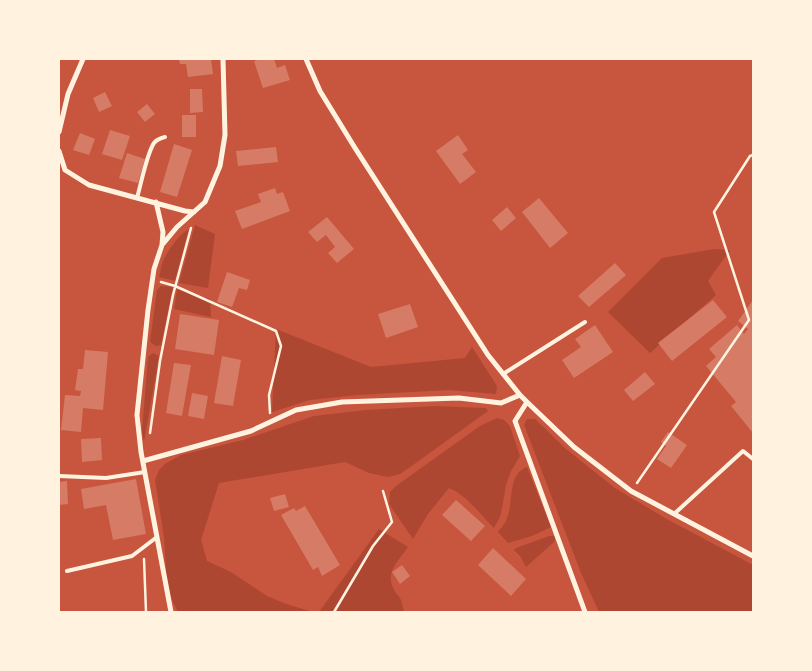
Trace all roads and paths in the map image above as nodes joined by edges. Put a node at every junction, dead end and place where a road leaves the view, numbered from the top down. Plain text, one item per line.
1 (83, 59) edge
2 (223, 59) edge
3 (306, 59) edge
4 (59, 132) edge
5 (165, 137) dead end
6 (59, 151) edge
7 (753, 155) edge
8 (137, 198) junction
9 (156, 202) junction
10 (194, 212) junction
11 (162, 245) junction
12 (152, 279) junction
13 (175, 286) junction
14 (585, 322) dead end
15 (504, 374) junction
16 (520, 395) junction
17 (527, 402) junction
18 (270, 422) junction
19 (141, 452) junction
20 (753, 459) edge
21 (143, 461) junction
22 (145, 472) junction
23 (59, 476) edge
24 (382, 491) dead end
25 (631, 491) junction
26 (674, 514) junction
27 (157, 537) junction
28 (144, 547) junction
29 (753, 556) edge
30 (67, 571) dead end
31 (146, 612) edge
32 (171, 612) edge
33 (334, 612) edge
34 (585, 612) edge

1 - 4 street
2 - 10 street
3 - 15 street
5 - 8 lane
6 - 8 street
7 - 25 path
8 - 9 street
9 - 10 street
9 - 11 street
10 - 11 street
10 - 13 path
11 - 12 street
12 - 13 path
12 - 19 street
13 - 18 path
13 - 19 path
14 - 15 lane
15 - 16 street
16 - 17 street
16 - 18 street
17 - 25 street
17 - 34 street
18 - 21 street
19 - 21 street
20 - 26 lane
21 - 22 street
22 - 23 lane
22 - 27 street
24 - 33 path
25 - 26 street
26 - 29 street
27 - 28 lane
27 - 32 street
28 - 30 lane
28 - 31 path

